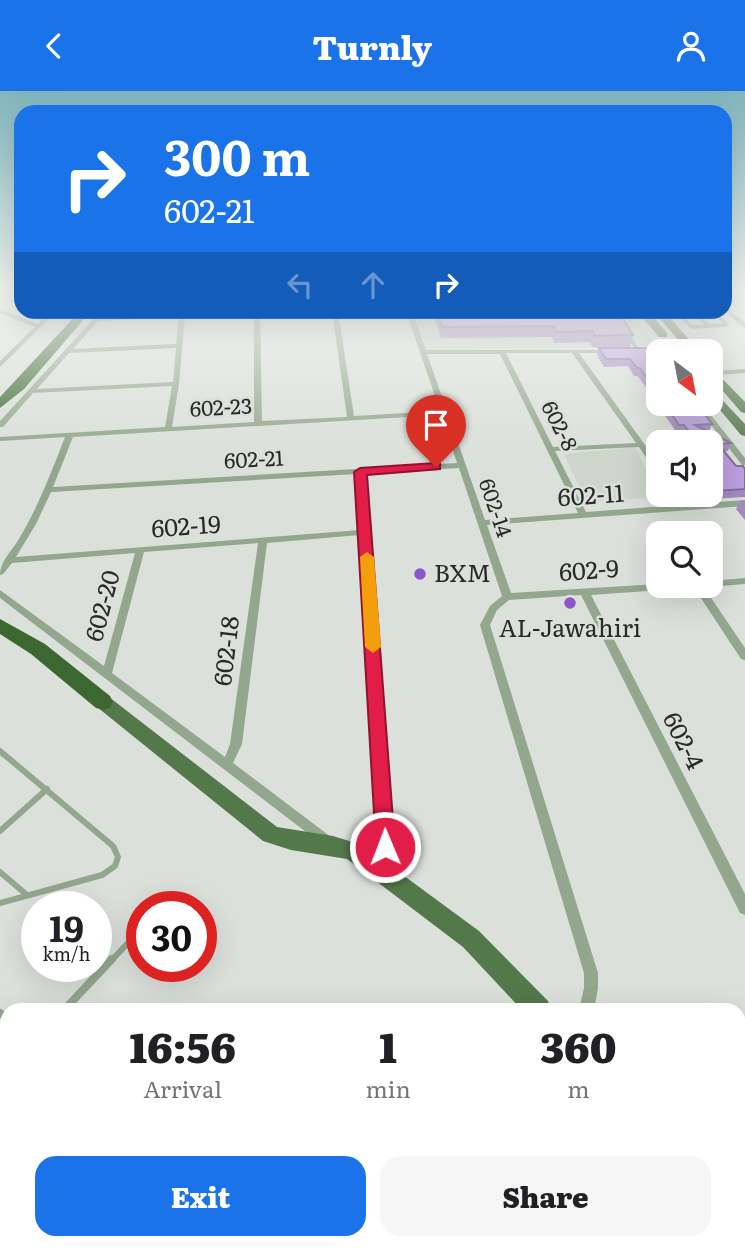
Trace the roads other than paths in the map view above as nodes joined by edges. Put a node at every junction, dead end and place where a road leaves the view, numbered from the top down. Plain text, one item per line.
1 (19, 346) edge
2 (38, 346) edge
3 (60, 346) edge
4 (72, 346) edge
5 (179, 346) joint
6 (256, 346) edge
7 (340, 346) edge
8 (421, 346) edge
9 (635, 346) edge
10 (69, 351) junction
11 (574, 351) junction
12 (638, 351) junction
13 (646, 351) edge
14 (423, 352) junction
15 (502, 352) junction
16 (0, 365) edge
17 (723, 371) edge
18 (745, 371) edge
19 (723, 383) edge
20 (176, 384) junction
21 (0, 387) edge
22 (30, 391) junction
23 (0, 404) edge
24 (723, 406) edge
25 (745, 408) edge
26 (444, 413) junction
27 (708, 417) edge
28 (351, 419) junction
29 (258, 424) junction
30 (0, 425) edge
31 (168, 429) junction
32 (745, 432) edge
33 (70, 435) junction
34 (0, 439) edge
35 (641, 445) junction
36 (551, 449) junction
37 (646, 452) edge
38 (745, 463) edge
39 (462, 465) junction
40 (360, 472) junction
41 (48, 490) junction
42 (745, 503) edge
43 (686, 508) joint
44 (584, 516) junction
45 (482, 523) junction
46 (365, 532) junction
47 (263, 540) junction
48 (140, 550) junction
49 (10, 560) junction
50 (0, 572) edge
51 (745, 581) edge
52 (723, 583) edge
53 (646, 588) edge
54 (0, 593) edge
55 (584, 593) junction
56 (507, 597) junction
57 (706, 598) edge
58 (0, 625) edge
59 (745, 656) edge
60 (107, 673) junction
61 (103, 702) joint
62 (0, 751) edge
63 (227, 764) junction
64 (47, 789) junction
65 (0, 831) edge
66 (332, 845) junction
67 (375, 867) junction
68 (0, 872) edge
69 (22, 891) edge
70 (43, 891) edge
71 (21, 897) edge
72 (0, 903) edge
73 (745, 908) edge
74 (126, 944) edge
75 (71, 1003) edge
76 (532, 1003) edge
77 (588, 1003) edge

1 - 16 street
2 - 21 highway
3 - 23 highway
4 - 10 street
5 - 10 street
5 - 20 street
6 - 29 street
7 - 28 street
8 - 14 street, 602-14
9 - 12 lane
10 - 22 street
11 - 12 street
11 - 15 street
11 - 35 street
12 - 13 street
14 - 15 street
14 - 26 street, 602-14
15 - 36 street, 602-8
17 - 18 street
19 - 25 main road
20 - 22 street
20 - 31 street
22 - 30 street
24 - 32 main road
26 - 28 street, 602-23
26 - 39 street, 602-14
27 - 38 street
28 - 29 street, 602-23
29 - 31 street, 602-23
31 - 33 street, 602-23
33 - 34 street, 602-23
33 - 41 street
35 - 36 street
35 - 37 street
36 - 44 street, 602-8
39 - 40 street, 602-21
39 - 45 street, 602-14
40 - 41 street, 602-21
40 - 46 street
41 - 49 street
42 - 43 street, 602-11
43 - 44 street, 602-11
44 - 45 street, 602-11
45 - 56 street, 602-14
46 - 47 street, 602-19
46 - 67 street
47 - 48 street, 602-19
47 - 63 street, 602-18
48 - 49 street, 602-19
48 - 60 street, 602-20
49 - 50 street
51 - 52 street
53 - 55 street, 602-9
54 - 60 street
55 - 56 street, 602-9
55 - 73 street, 602-4
56 - 77 street
57 - 59 street
58 - 61 highway
60 - 63 street
61 - 66 main road
62 - 64 lane
63 - 66 street
64 - 65 lane
64 - 70 lane
66 - 67 main road
67 - 76 main road
68 - 69 lane
71 - 72 lane
74 - 75 lane

